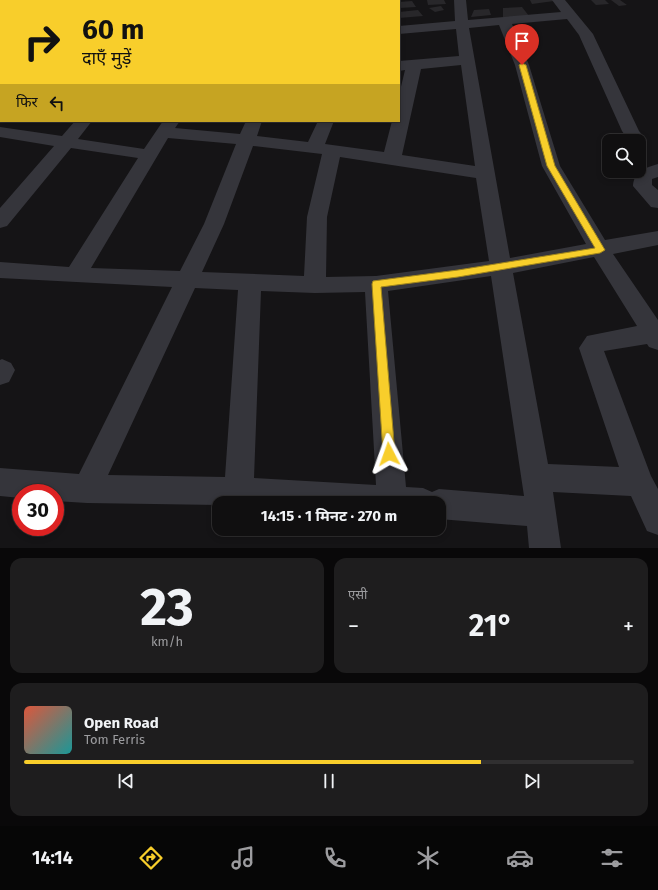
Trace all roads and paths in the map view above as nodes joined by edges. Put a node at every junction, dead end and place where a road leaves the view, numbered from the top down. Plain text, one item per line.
1 (460, 0) edge
2 (558, 0) edge
3 (572, 15) junction
4 (504, 21) junction
5 (462, 25) junction
6 (400, 30) edge
7 (468, 60) junction
8 (406, 65) edge
9 (400, 105) edge
10 (83, 122) edge
11 (326, 122) edge
12 (397, 122) edge
13 (167, 126) edge
14 (250, 130) edge
15 (0, 132) edge
16 (633, 134) edge
17 (65, 143) junction
18 (323, 150) junction
19 (646, 150) edge
20 (150, 155) junction
21 (392, 158) junction
22 (658, 165) edge
23 (658, 170) edge
24 (485, 174) junction
25 (658, 202) edge
26 (0, 221) edge
27 (658, 238) edge
28 (600, 250) junction
29 (502, 267) junction
30 (0, 270) edge
31 (75, 275) junction
32 (188, 279) junction
33 (250, 282) junction
34 (376, 284) junction
35 (315, 285) junction
36 (656, 337) edge
37 (536, 477) junction
38 (0, 482) edge
39 (639, 482) junction
40 (88, 488) junction
41 (239, 491) junction
42 (316, 496) edge
43 (392, 496) edge
44 (446, 505) edge
45 (539, 512) junction
46 (658, 520) edge
47 (545, 548) edge

1 - 5 street
2 - 3 street
3 - 4 street
3 - 16 street
4 - 5 street
4 - 28 street
5 - 6 street
5 - 7 street
7 - 8 street
7 - 24 street
8 - 9 street
10 - 17 street
11 - 18 street
12 - 21 street
13 - 14 street
13 - 20 street
14 - 18 street
14 - 32 street
15 - 17 street
17 - 20 street
17 - 26 street
18 - 21 street
18 - 35 street
19 - 22 street
20 - 31 street
21 - 24 street
23 - 25 street
24 - 29 street
27 - 28 street
28 - 29 street
28 - 36 street
29 - 34 street
29 - 37 street
30 - 31 street
31 - 32 street
32 - 33 street
32 - 40 street
33 - 35 street
33 - 41 street
34 - 35 street
34 - 43 street
36 - 39 street
37 - 39 street
37 - 45 street
38 - 40 street
39 - 46 street
40 - 41 street
41 - 42 street
44 - 45 street
45 - 47 street

